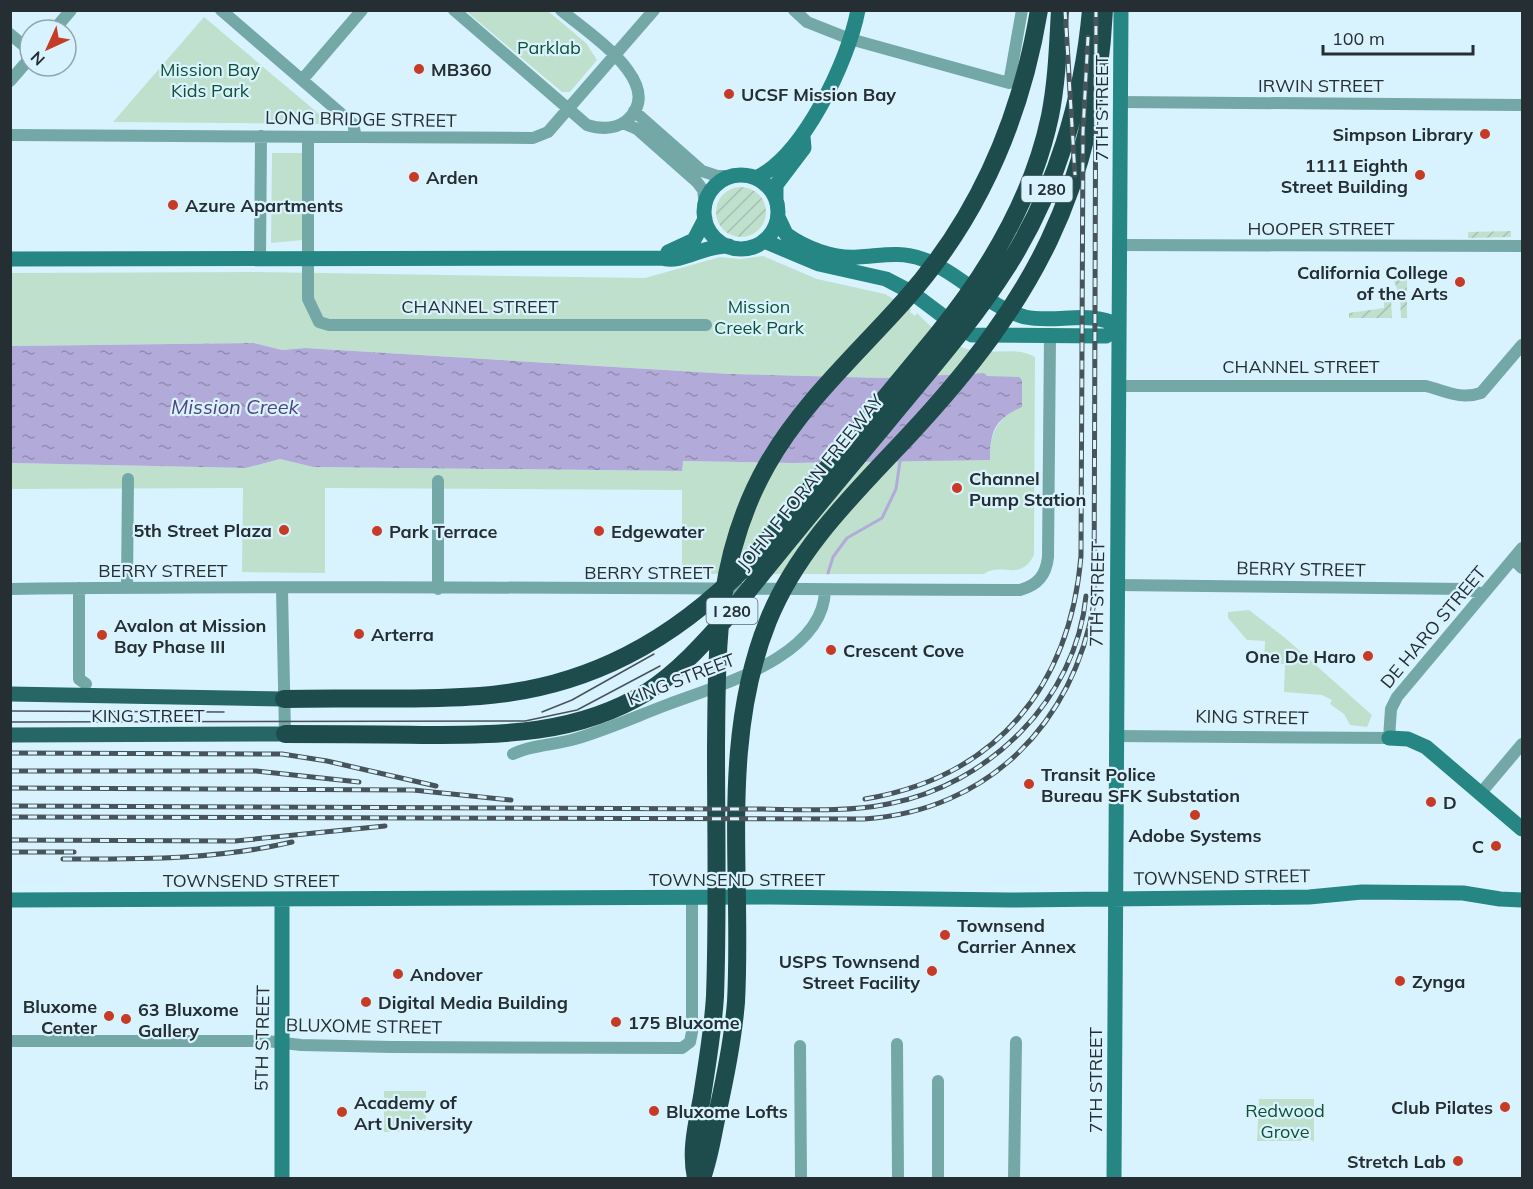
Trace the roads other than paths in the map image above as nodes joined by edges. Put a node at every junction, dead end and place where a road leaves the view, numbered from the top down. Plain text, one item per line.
1 (221, 10) edge
2 (362, 10) edge
3 (454, 10) edge
4 (561, 10) edge
5 (654, 10) edge
6 (794, 10) edge
7 (858, 10) edge
8 (1022, 10) edge
9 (1039, 10) edge
10 (1060, 10) edge
11 (1091, 10) edge
12 (1104, 10) edge
13 (1121, 10) edge
14 (850, 39) junction
15 (615, 56) junction
16 (302, 80) junction
17 (1120, 102) junction
18 (1522, 105) edge
19 (568, 110) junction
20 (634, 111) junction
21 (623, 123) junction
22 (10, 135) edge
23 (261, 136) junction
24 (803, 136) junction
25 (308, 137) junction
26 (356, 137) junction
27 (733, 176) junction
28 (756, 178) junction
29 (776, 200) junction
30 (705, 212) junction
31 (778, 217) junction
32 (764, 241) junction
33 (1119, 245) junction
34 (729, 246) junction
35 (1522, 246) edge
36 (10, 258) edge
37 (661, 258) junction
38 (260, 260) junction
39 (308, 260) junction
40 (706, 325) dead end
41 (1119, 326) junction
42 (1050, 337) junction
43 (1522, 345) edge
44 (1119, 386) junction
45 (128, 479) dead end
46 (438, 481) dead end
47 (1522, 548) edge
48 (1518, 564) edge
49 (1117, 585) junction
50 (127, 586) junction
51 (79, 588) junction
52 (10, 589) edge
53 (282, 589) junction
54 (438, 589) junction
55 (825, 590) junction
56 (1483, 594) junction
57 (86, 684) dead end
58 (10, 694) edge
59 (284, 699) junction
60 (285, 734) junction
61 (10, 735) edge
62 (1115, 736) junction
63 (1389, 738) junction
64 (1522, 744) edge
65 (513, 754) dead end
66 (1480, 794) junction
67 (1521, 832) edge
68 (282, 899) junction
69 (1114, 899) junction
70 (1521, 899) edge
71 (10, 900) edge
72 (692, 904) junction
73 (10, 1041) edge
74 (1016, 1042) dead end
75 (282, 1043) junction
76 (897, 1044) dead end
77 (800, 1046) dead end
78 (938, 1081) dead end
79 (282, 1179) edge
80 (696, 1179) edge
81 (702, 1179) edge
82 (801, 1179) edge
83 (898, 1179) edge
84 (938, 1179) edge
85 (1014, 1179) edge
86 (1114, 1179) edge

1 - 16 street
2 - 16 street
3 - 19 street
4 - 15 street
5 - 15 street, LONG BRIDGE STREET
6 - 14 street
7 - 14 street
8 - 14 street
9 - 80 highway
10 - 59 highway, I 280
11 - 60 highway, JOHN F FORAN FREEWAY / I 280
12 - 81 highway
13 - 17 street, 7TH STREET
14 - 24 street
15 - 19 street, LONG BRIDGE STREET
15 - 20 street
16 - 26 street
17 - 18 street, IRWIN STREET
17 - 33 street, 7TH STREET
19 - 21 street
19 - 26 street, LONG BRIDGE STREET
20 - 21 street
20 - 27 street
21 - 30 street
22 - 23 street, LONG BRIDGE STREET
23 - 25 street, LONG BRIDGE STREET
23 - 38 street
24 - 28 street
24 - 29 street
25 - 26 street, LONG BRIDGE STREET
25 - 39 street, CHANNEL STREET
27 - 28 street
27 - 30 street
28 - 29 street
29 - 31 street
30 - 34 street
30 - 37 street
31 - 32 street
31 - 41 street
32 - 34 street
32 - 42 street
33 - 35 street, HOOPER STREET
33 - 41 street, 7TH STREET
34 - 37 street
36 - 38 street
37 - 39 street
38 - 39 street
39 - 40 street, CHANNEL STREET
41 - 42 street
41 - 44 street, 7TH STREET
42 - 55 street, BERRY STREET
43 - 44 street, CHANNEL STREET
44 - 49 street, 7TH STREET
45 - 50 street
46 - 54 street
47 - 48 street, DE HARO STREET
48 - 56 street, DE HARO STREET
49 - 56 street, BERRY STREET
49 - 62 street, 7TH STREET
50 - 51 street, BERRY STREET
50 - 53 street, BERRY STREET
51 - 52 street, BERRY STREET
51 - 57 street
53 - 54 street, BERRY STREET
53 - 59 street
54 - 55 street, BERRY STREET
55 - 65 street, KING STREET
56 - 63 street, DE HARO STREET
58 - 59 main road, KING STREET
59 - 60 street
60 - 61 main road, KING STREET
62 - 63 street, KING STREET
62 - 69 street, 7TH STREET
63 - 66 street
64 - 66 street
66 - 67 street
68 - 71 street, TOWNSEND STREET
68 - 72 street, TOWNSEND STREET
68 - 75 street, 5TH STREET
69 - 70 street, TOWNSEND STREET
69 - 72 street, TOWNSEND STREET
69 - 86 street, 7TH STREET
72 - 75 street, BLUXOME STREET
73 - 75 street, BLUXOME STREET
74 - 85 street
75 - 79 street, 5TH STREET
76 - 83 street
77 - 82 street
78 - 84 street

